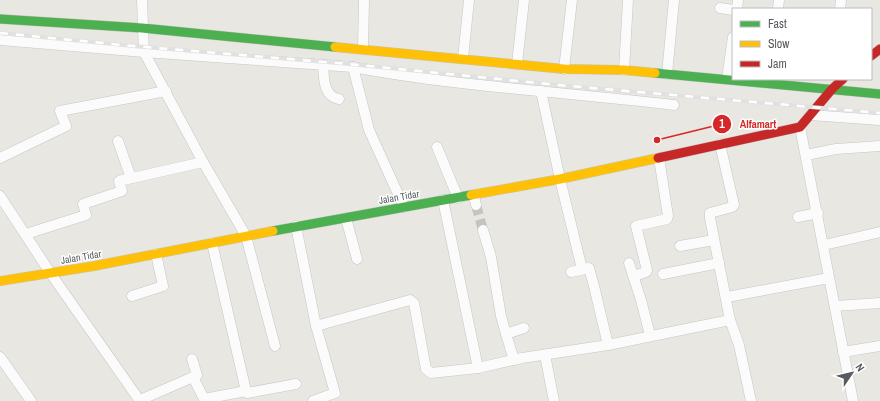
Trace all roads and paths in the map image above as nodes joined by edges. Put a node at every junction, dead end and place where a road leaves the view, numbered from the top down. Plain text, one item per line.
1 (142, 0) edge
2 (364, 0) edge
3 (469, 0) edge
4 (524, 0) edge
5 (572, 0) edge
6 (628, 0) edge
7 (674, 0) edge
8 (720, 8) dead end
9 (732, 10) edge
10 (0, 19) edge
11 (142, 28) junction
12 (0, 40) edge
13 (732, 44) edge
14 (363, 49) junction
15 (880, 49) edge
16 (144, 52) junction
17 (872, 55) edge
18 (463, 58) junction
19 (517, 64) junction
20 (323, 65) junction
21 (353, 67) junction
22 (564, 69) junction
23 (624, 70) junction
24 (667, 74) junction
25 (727, 79) junction
26 (732, 79) edge
27 (751, 80) edge
28 (775, 81) edge
29 (837, 83) edge
30 (541, 90) junction
31 (166, 91) junction
32 (880, 94) edge
33 (339, 99) dead end
34 (674, 105) dead end
35 (810, 115) junction
36 (880, 120) edge
37 (800, 127) junction
38 (118, 141) dead end
39 (720, 144) junction
40 (880, 146) edge
41 (437, 147) dead end
42 (806, 155) junction
43 (0, 158) edge
44 (659, 158) junction
45 (203, 162) junction
46 (131, 178) junction
47 (560, 179) junction
48 (0, 196) edge
49 (458, 198) junction
50 (442, 200) junction
51 (404, 207) junction
52 (818, 213) junction
53 (798, 217) dead end
54 (346, 218) junction
55 (296, 226) junction
56 (483, 230) tunnel mouth
57 (880, 232) edge
58 (26, 234) junction
59 (246, 236) junction
60 (714, 240) junction
61 (212, 243) junction
62 (824, 245) junction
63 (680, 246) dead end
64 (156, 254) junction
65 (357, 259) dead end
66 (629, 263) dead end
67 (719, 263) junction
68 (582, 269) junction
69 (571, 272) dead end
70 (51, 274) junction
71 (663, 274) dead end
72 (634, 276) junction
73 (829, 278) junction
74 (0, 281) edge
75 (132, 296) dead end
76 (727, 297) junction
77 (880, 303) edge
78 (835, 306) junction
79 (730, 320) junction
80 (316, 326) junction
81 (524, 328) dead end
82 (506, 334) junction
83 (650, 335) junction
84 (608, 345) junction
85 (275, 346) dead end
86 (880, 346) edge
87 (843, 352) junction
88 (545, 355) junction
89 (0, 357) edge
90 (192, 359) dead end
91 (514, 360) junction
92 (478, 368) junction
93 (193, 377) junction
94 (296, 384) dead end
95 (248, 395) edge
96 (334, 398) edge
97 (30, 401) edge
98 (140, 401) edge
99 (313, 401) edge
100 (554, 401) edge
101 (752, 401) edge
102 (853, 401) edge

1 - 11 street
2 - 14 street
3 - 18 street
4 - 19 street
5 - 22 street
6 - 23 street
7 - 24 street
8 - 9 street
10 - 11 street
11 - 14 street
11 - 16 street
12 - 16 street
13 - 25 street
14 - 18 street
15 - 17 street
16 - 20 street
16 - 31 street
18 - 19 street
19 - 22 street
20 - 21 street
20 - 33 street
21 - 30 street
21 - 51 street
22 - 23 street
23 - 24 street
24 - 25 street
25 - 26 street
27 - 28 street
28 - 29 street
29 - 32 street
29 - 35 street
30 - 34 street
30 - 47 street
31 - 43 street
31 - 45 street
35 - 36 street
35 - 37 street
37 - 39 street, Jalan Tidar
37 - 42 street
38 - 46 street
39 - 44 street, Jalan Tidar
39 - 60 street
40 - 42 street
41 - 49 street
42 - 52 street
44 - 47 street, Jalan Tidar
44 - 72 street
45 - 46 street
45 - 59 street
46 - 58 street
47 - 49 street, Jalan Tidar
47 - 68 street
48 - 58 street
49 - 50 street, Jalan Tidar
50 - 51 street, Jalan Tidar
50 - 92 street
51 - 54 street, Jalan Tidar
52 - 53 street
52 - 62 street
54 - 55 street, Jalan Tidar
54 - 65 street
55 - 59 street, Jalan Tidar
55 - 80 street
56 - 82 street
57 - 62 street
58 - 70 street
59 - 61 street, Jalan Tidar
59 - 85 street
60 - 63 street
60 - 67 street
61 - 64 street, Jalan Tidar
61 - 95 street
62 - 73 street
64 - 70 street, Jalan Tidar
64 - 75 street
66 - 72 street
67 - 71 street
67 - 76 street
68 - 69 street
68 - 84 street
70 - 74 street, Jalan Tidar
70 - 98 street
72 - 83 street
73 - 76 street
73 - 78 street
76 - 79 street
77 - 78 street
78 - 87 street
79 - 83 street
79 - 101 street
80 - 92 street
80 - 96 street
81 - 82 street
82 - 91 street
83 - 84 street
84 - 88 street
86 - 87 street
87 - 102 street
88 - 91 street
88 - 100 street
89 - 97 street
90 - 93 street
91 - 92 street
93 - 95 street
93 - 98 street
94 - 95 street
96 - 99 street

